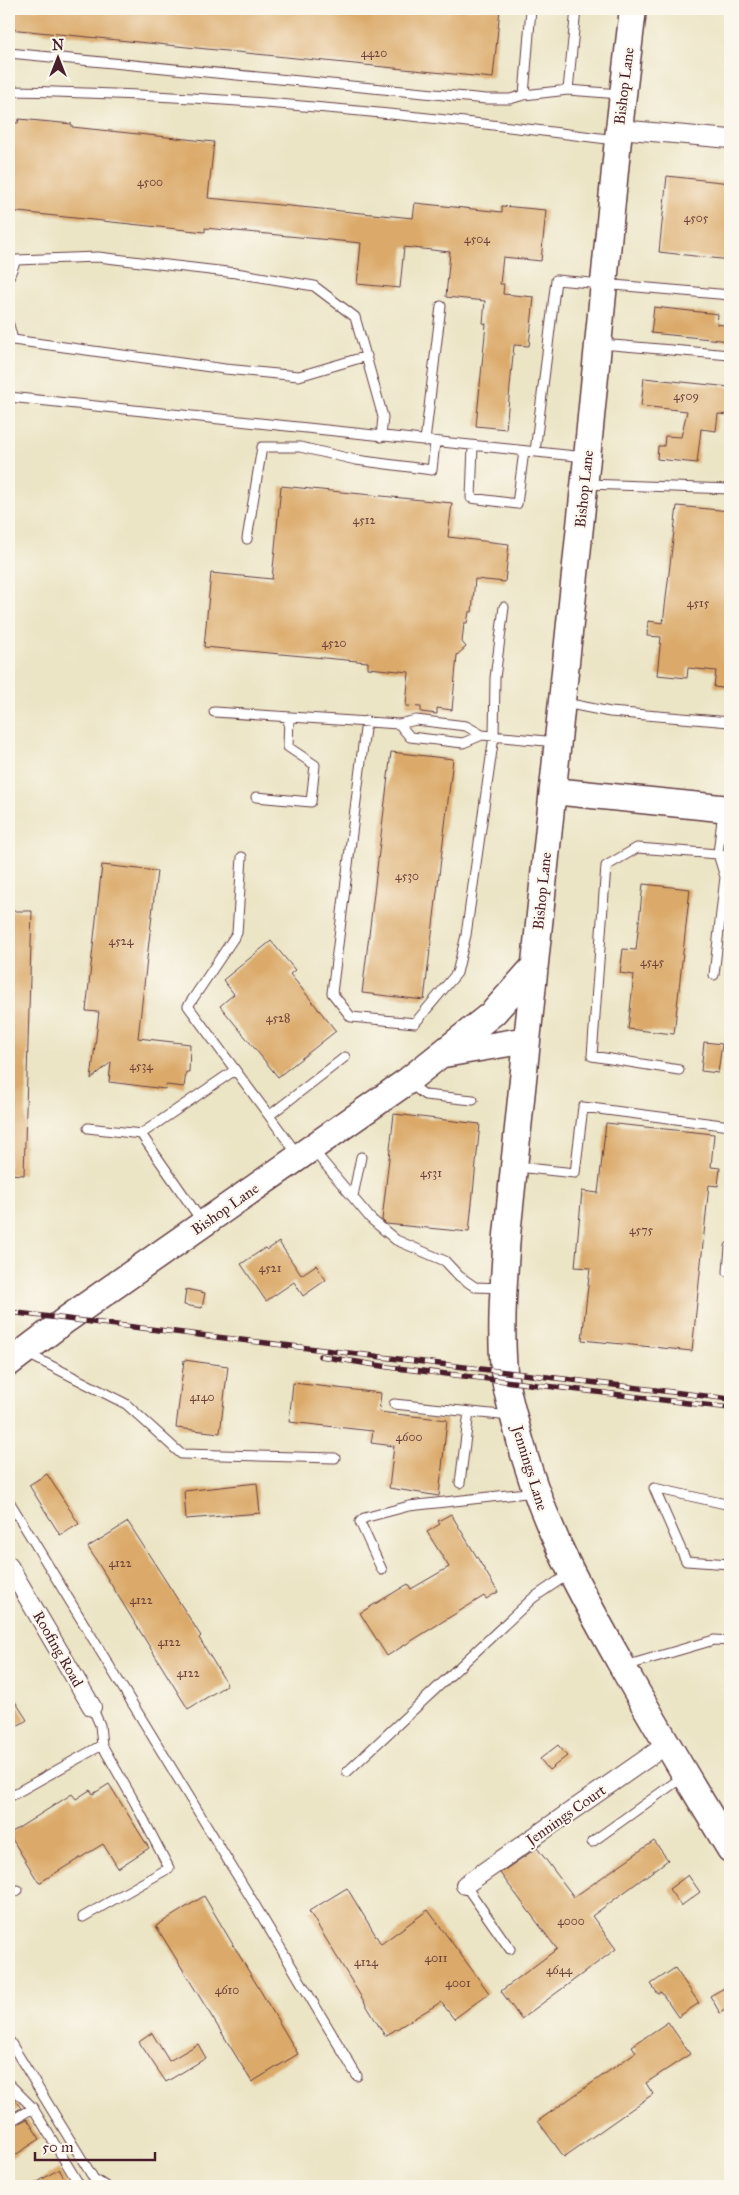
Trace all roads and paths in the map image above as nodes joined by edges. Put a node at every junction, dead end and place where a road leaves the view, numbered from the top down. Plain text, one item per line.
1 (531, 9) edge
2 (576, 9) edge
3 (632, 9) edge
4 (9, 53) edge
5 (9, 90) edge
6 (568, 90) junction
7 (524, 95) junction
8 (623, 95) junction
9 (618, 135) junction
10 (730, 139) edge
11 (9, 277) edge
12 (604, 285) junction
13 (730, 295) edge
14 (441, 306) dead end
15 (9, 325) edge
16 (598, 344) junction
17 (730, 355) edge
18 (368, 356) junction
19 (9, 396) edge
20 (381, 437) junction
21 (425, 441) junction
22 (435, 442) junction
23 (473, 446) junction
24 (524, 451) junction
25 (536, 452) junction
26 (587, 458) junction
27 (585, 483) junction
28 (730, 489) edge
29 (247, 539) dead end
30 (504, 607) dead end
31 (562, 702) junction
32 (214, 712) dead end
33 (289, 717) junction
34 (366, 721) junction
35 (730, 722) edge
36 (399, 724) junction
37 (482, 735) junction
38 (494, 736) junction
39 (558, 742) junction
40 (553, 791) junction
41 (256, 797) dead end
42 (727, 809) edge
43 (718, 854) junction
44 (242, 857) dead end
45 (730, 858) edge
46 (533, 968) junction
47 (714, 975) dead end
48 (527, 1040) junction
49 (440, 1054) junction
50 (345, 1057) dead end
51 (235, 1070) junction
52 (679, 1070) dead end
53 (406, 1082) junction
54 (473, 1100) dead end
55 (270, 1115) junction
56 (730, 1126) edge
57 (88, 1128) dead end
58 (141, 1134) junction
59 (305, 1153) junction
60 (361, 1157) dead end
61 (514, 1166) junction
62 (353, 1196) junction
63 (204, 1224) junction
64 (730, 1247) edge
65 (728, 1272) dead end
66 (504, 1288) junction
67 (16, 1358) edge
68 (394, 1404) dead end
69 (469, 1412) junction
70 (514, 1417) junction
71 (335, 1458) dead end
72 (460, 1483) dead end
73 (535, 1492) junction
74 (9, 1501) edge
75 (730, 1505) edge
76 (730, 1564) edge
77 (9, 1566) edge
78 (382, 1570) dead end
79 (570, 1573) junction
80 (730, 1641) edge
81 (622, 1667) junction
82 (92, 1707) joint
83 (102, 1745) junction
84 (666, 1745) junction
85 (347, 1772) dead end
86 (685, 1776) junction
87 (9, 1797) edge
88 (592, 1842) dead end
89 (730, 1849) edge
90 (465, 1885) joint
91 (18, 1890) dead end
92 (9, 1895) edge
93 (83, 1917) dead end
94 (510, 1949) dead end
95 (9, 2040) edge
96 (357, 2076) dead end
97 (9, 2084) edge
98 (33, 2108) junction
99 (9, 2122) edge
100 (80, 2186) edge
101 (105, 2186) edge

1 - 7 lane
2 - 6 lane
3 - 8 street, Bishop Lane
4 - 7 lane
5 - 9 lane
6 - 7 lane
6 - 8 lane
8 - 9 street, Bishop Lane
9 - 10 street
9 - 12 street, Bishop Lane
11 - 18 lane
12 - 13 lane
12 - 16 street, Bishop Lane
12 - 25 lane
14 - 21 lane
15 - 18 lane
16 - 17 lane
16 - 26 street, Bishop Lane
18 - 20 lane
19 - 20 lane
20 - 21 lane
21 - 22 lane
22 - 23 lane
22 - 29 lane
23 - 24 lane
23 - 24 lane
24 - 25 lane
25 - 26 lane
26 - 27 street, Bishop Lane
27 - 28 lane
27 - 31 street, Bishop Lane
30 - 38 lane
31 - 35 lane
31 - 39 street, Bishop Lane
32 - 33 lane
33 - 34 lane
33 - 41 lane
34 - 36 lane
34 - 38 lane
36 - 37 lane
36 - 37 lane
37 - 38 lane
38 - 39 lane
39 - 40 street, Bishop Lane
40 - 42 street
40 - 46 street, Bishop Lane
42 - 43 lane
43 - 45 lane
43 - 47 lane
43 - 52 lane
44 - 51 lane
46 - 48 street, Bishop Lane
46 - 49 street, Bishop Lane
48 - 49 street
48 - 61 street, Jennings Lane
49 - 53 street, Bishop Lane
50 - 55 lane
51 - 55 lane
51 - 58 lane
53 - 54 lane
53 - 59 street, Bishop Lane
55 - 59 lane
56 - 61 lane
57 - 58 lane
58 - 63 lane
59 - 62 lane
59 - 63 street, Bishop Lane
60 - 62 lane
61 - 66 street, Jennings Lane
62 - 66 lane
63 - 67 street, Bishop Lane
64 - 65 lane
66 - 70 street, Jennings Lane
67 - 71 lane
68 - 69 lane
69 - 70 lane
69 - 72 lane
70 - 73 street, Jennings Lane
73 - 78 lane
73 - 79 street, Jennings Lane
74 - 96 lane
75 - 76 lane
77 - 82 street, Roofing Road
79 - 81 street, Jennings Lane
79 - 85 lane
80 - 81 lane
81 - 84 street, Jennings Lane
82 - 83 lane
83 - 87 lane
83 - 93 lane
84 - 86 street, Jennings Lane
84 - 90 street, Jennings Court
86 - 88 lane
86 - 89 street, Jennings Lane
90 - 94 lane
91 - 92 lane
95 - 101 lane
97 - 98 lane
98 - 99 lane
98 - 100 lane

